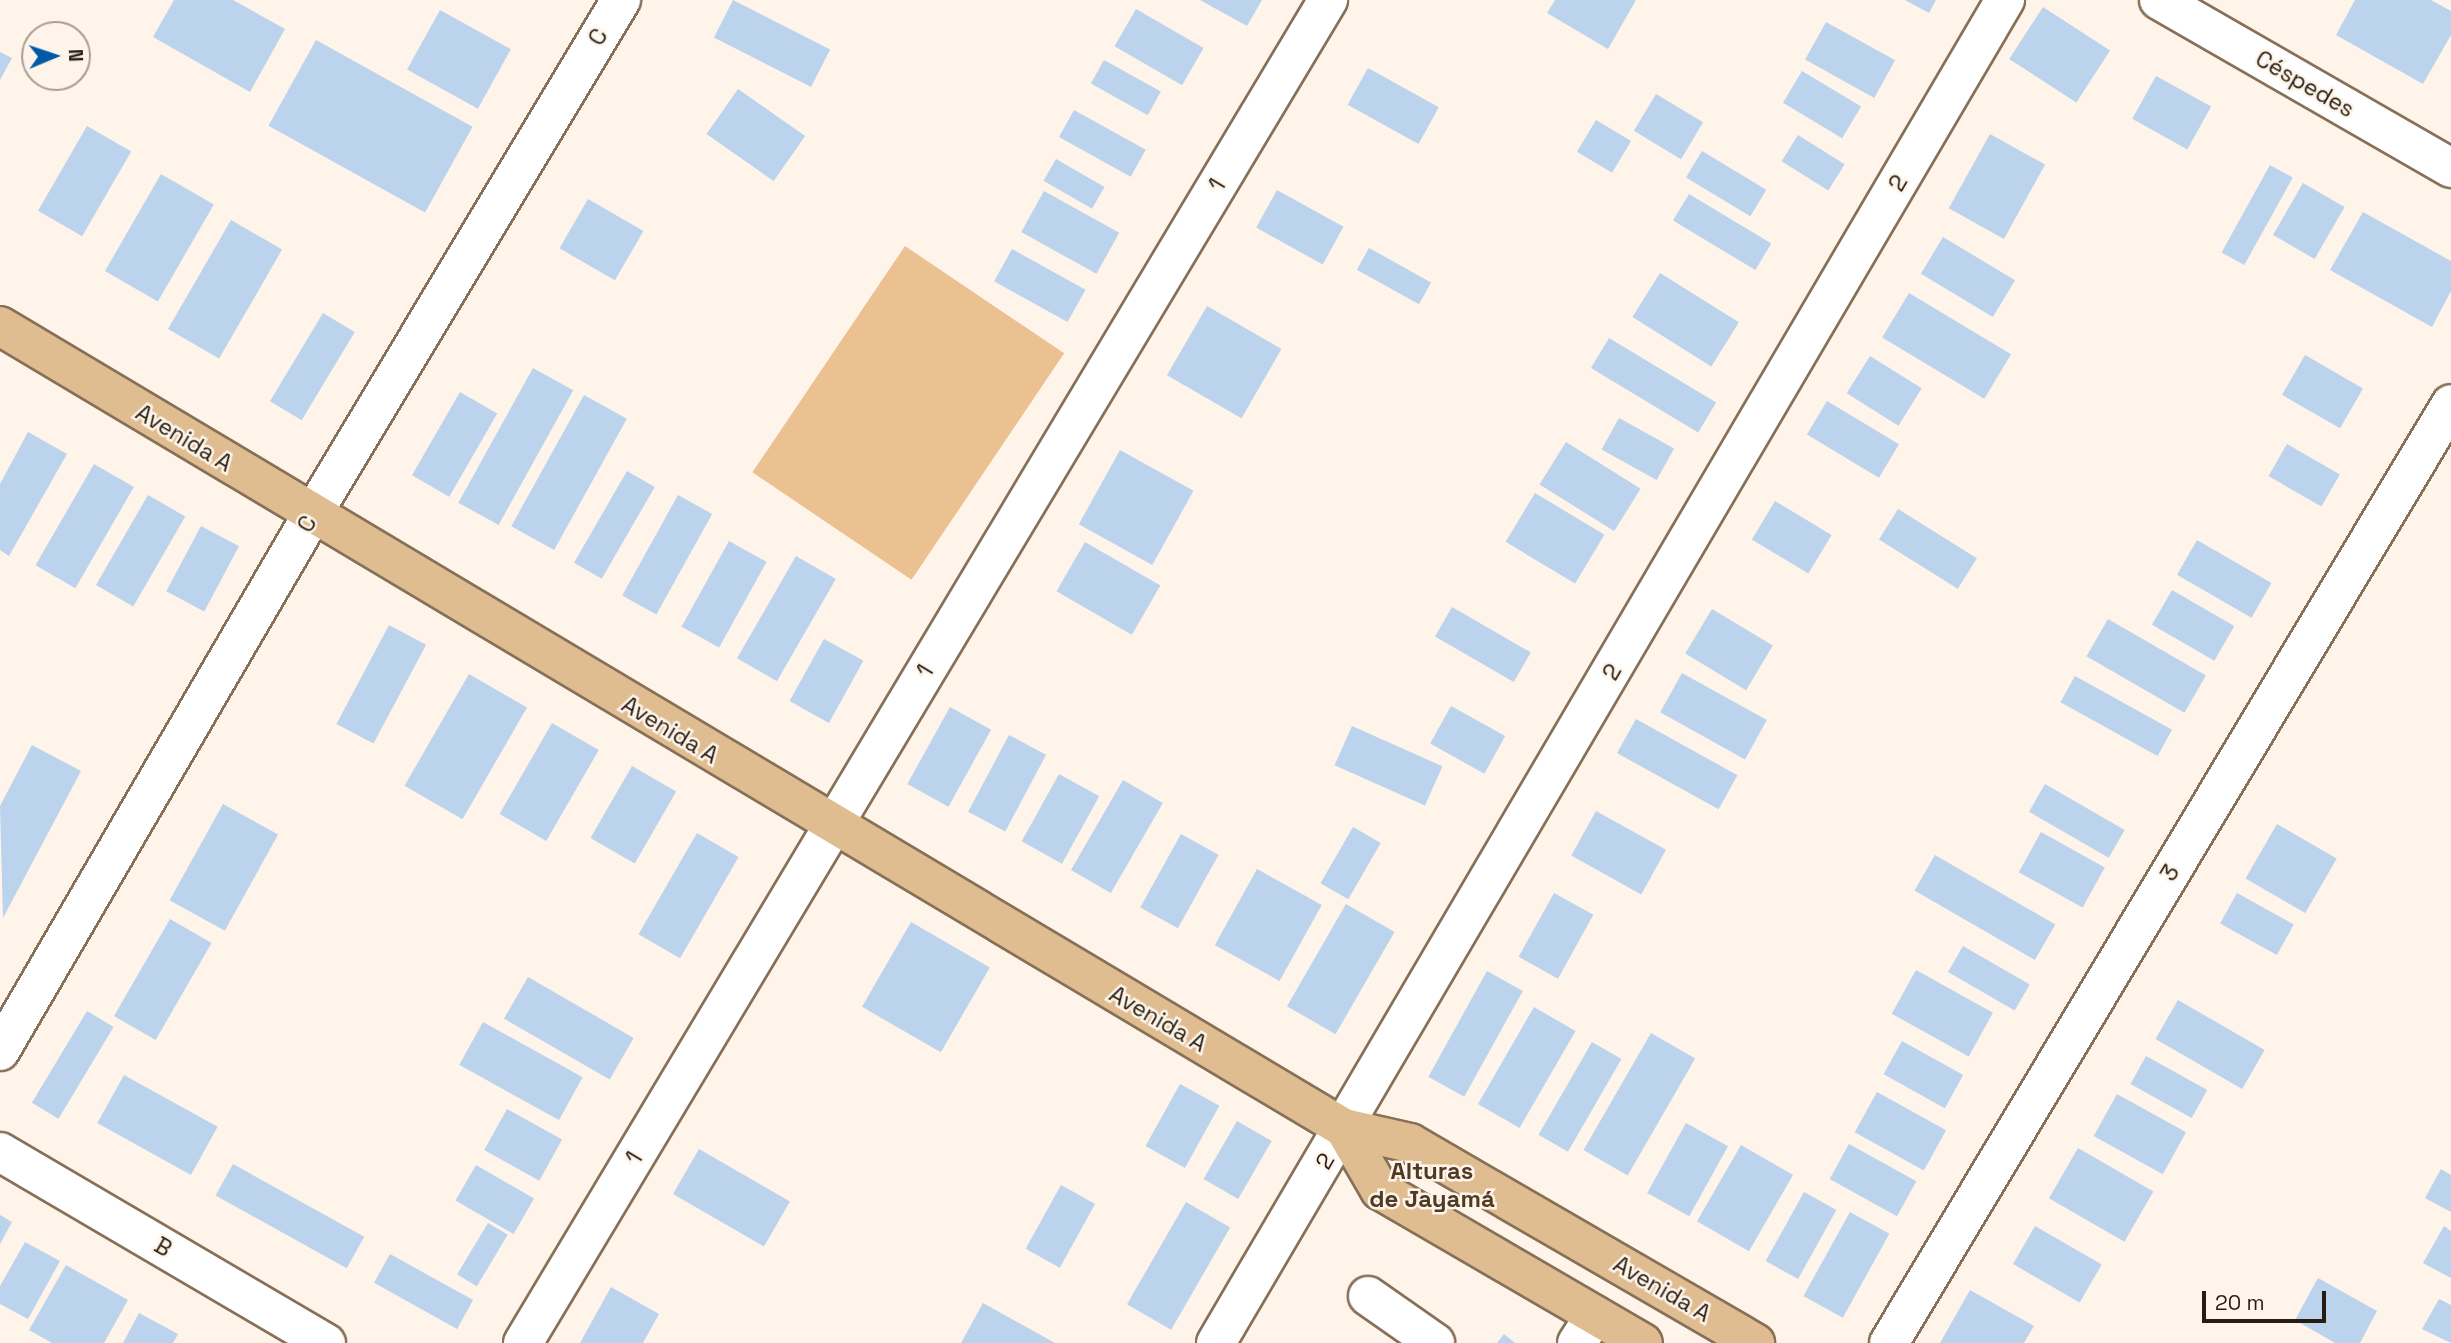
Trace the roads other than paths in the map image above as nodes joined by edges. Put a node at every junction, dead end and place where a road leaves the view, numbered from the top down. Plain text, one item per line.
1 (1328, 0) edge
2 (2005, 0) edge
3 (2159, 0) edge
4 (613, 3) edge
5 (2451, 169) edge
6 (0, 327) edge
7 (2451, 404) edge
8 (312, 515) junction
9 (832, 826) junction
10 (0, 1051) edge
11 (1344, 1128) junction
12 (0, 1152) edge
13 (1625, 1267) junction
14 (1368, 1296) dead end
15 (1586, 1329) edge
16 (326, 1343) edge
17 (523, 1343) edge
18 (1216, 1343) edge
19 (1435, 1343) edge
20 (1643, 1343) edge
21 (1755, 1343) edge
22 (1889, 1343) edge

1 - 9 street, 1
2 - 11 street, 2
3 - 5 street, Céspedes
4 - 8 street, C
6 - 8 main road, Avenida A
7 - 22 street, 3
8 - 9 main road, Avenida A
8 - 10 street, C
9 - 11 main road, Avenida A
9 - 17 street, 1
11 - 13 main road, Avenida A
11 - 15 main road, Avenida A
11 - 18 street, 2
12 - 16 street, B
13 - 15 main road
13 - 21 main road, Avenida A
14 - 19 street
15 - 20 main road, Avenida A

